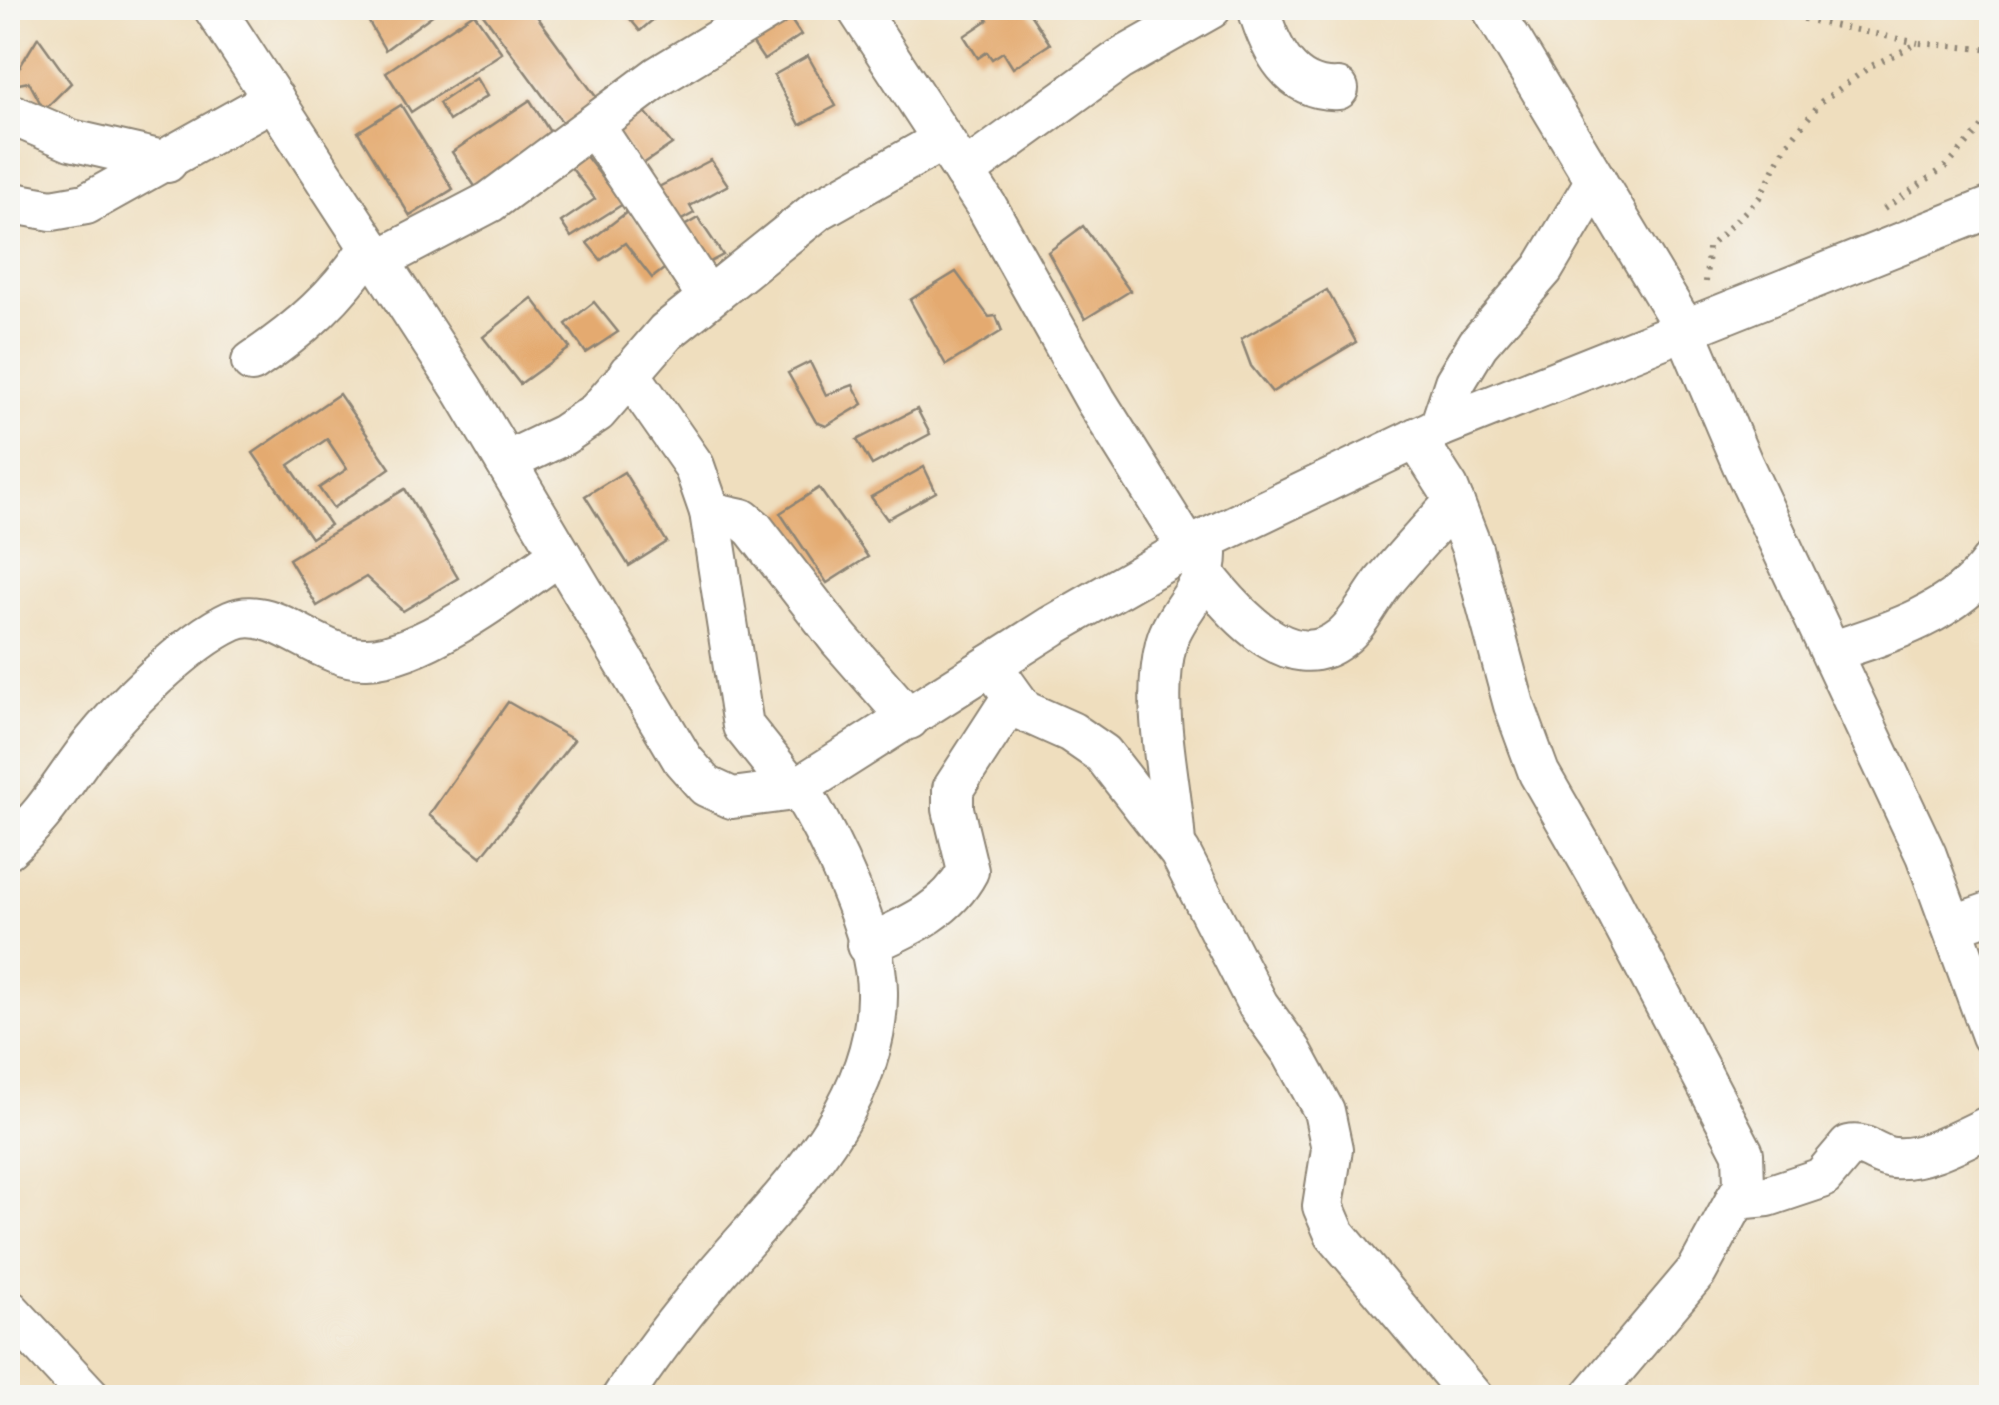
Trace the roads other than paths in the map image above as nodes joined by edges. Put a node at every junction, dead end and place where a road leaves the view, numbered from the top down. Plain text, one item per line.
1 (214, 8) edge
2 (771, 8) edge
3 (857, 8) edge
4 (1211, 8) edge
5 (1258, 8) edge
6 (1492, 8) edge
7 (1338, 89) dead end
8 (274, 99) junction
9 (8, 113) edge
10 (594, 126) junction
11 (954, 156) junction
12 (167, 162) junction
13 (1596, 180) junction
14 (8, 202) edge
15 (1992, 206) edge
16 (374, 254) junction
17 (708, 296) junction
18 (1700, 323) junction
19 (252, 362) dead end
20 (629, 373) junction
21 (1428, 432) junction
22 (506, 462) junction
23 (1454, 502) junction
24 (710, 512) junction
25 (560, 554) junction
26 (1200, 554) junction
27 (1992, 561) edge
28 (1833, 651) junction
29 (991, 665) junction
30 (1012, 698) junction
31 (909, 719) junction
32 (796, 788) junction
33 (1175, 846) junction
34 (8, 848) edge
35 (1992, 912) edge
36 (1952, 926) junction
37 (867, 944) junction
38 (1991, 1031) edge
39 (1992, 1125) edge
40 (1736, 1138) junction
41 (1808, 1183) junction
42 (1736, 1200) junction
43 (8, 1309) edge
44 (91, 1398) edge
45 (622, 1398) edge
46 (1473, 1398) edge
47 (1590, 1398) edge

1 - 8 street
2 - 10 street
3 - 11 street
4 - 11 street
5 - 7 street
6 - 13 street
8 - 12 street
8 - 16 street
9 - 12 street
10 - 16 street
10 - 17 street
11 - 17 street
11 - 26 street
12 - 14 street
13 - 18 street
13 - 21 street
15 - 18 street
16 - 19 street
16 - 22 street
17 - 20 street
18 - 21 street
18 - 28 street
20 - 22 street
20 - 24 street
21 - 23 street
21 - 26 street
22 - 25 street
23 - 26 street
23 - 40 street
24 - 31 street
24 - 32 street
25 - 32 street
25 - 34 street
26 - 29 street
26 - 33 street
27 - 28 street
28 - 36 street
29 - 30 street
29 - 31 street
30 - 33 street
30 - 37 street
31 - 32 street
32 - 37 street
33 - 46 street
35 - 36 street
36 - 38 street
37 - 45 street
39 - 41 street
40 - 41 street
40 - 42 street
41 - 42 street
42 - 47 street
43 - 44 street

